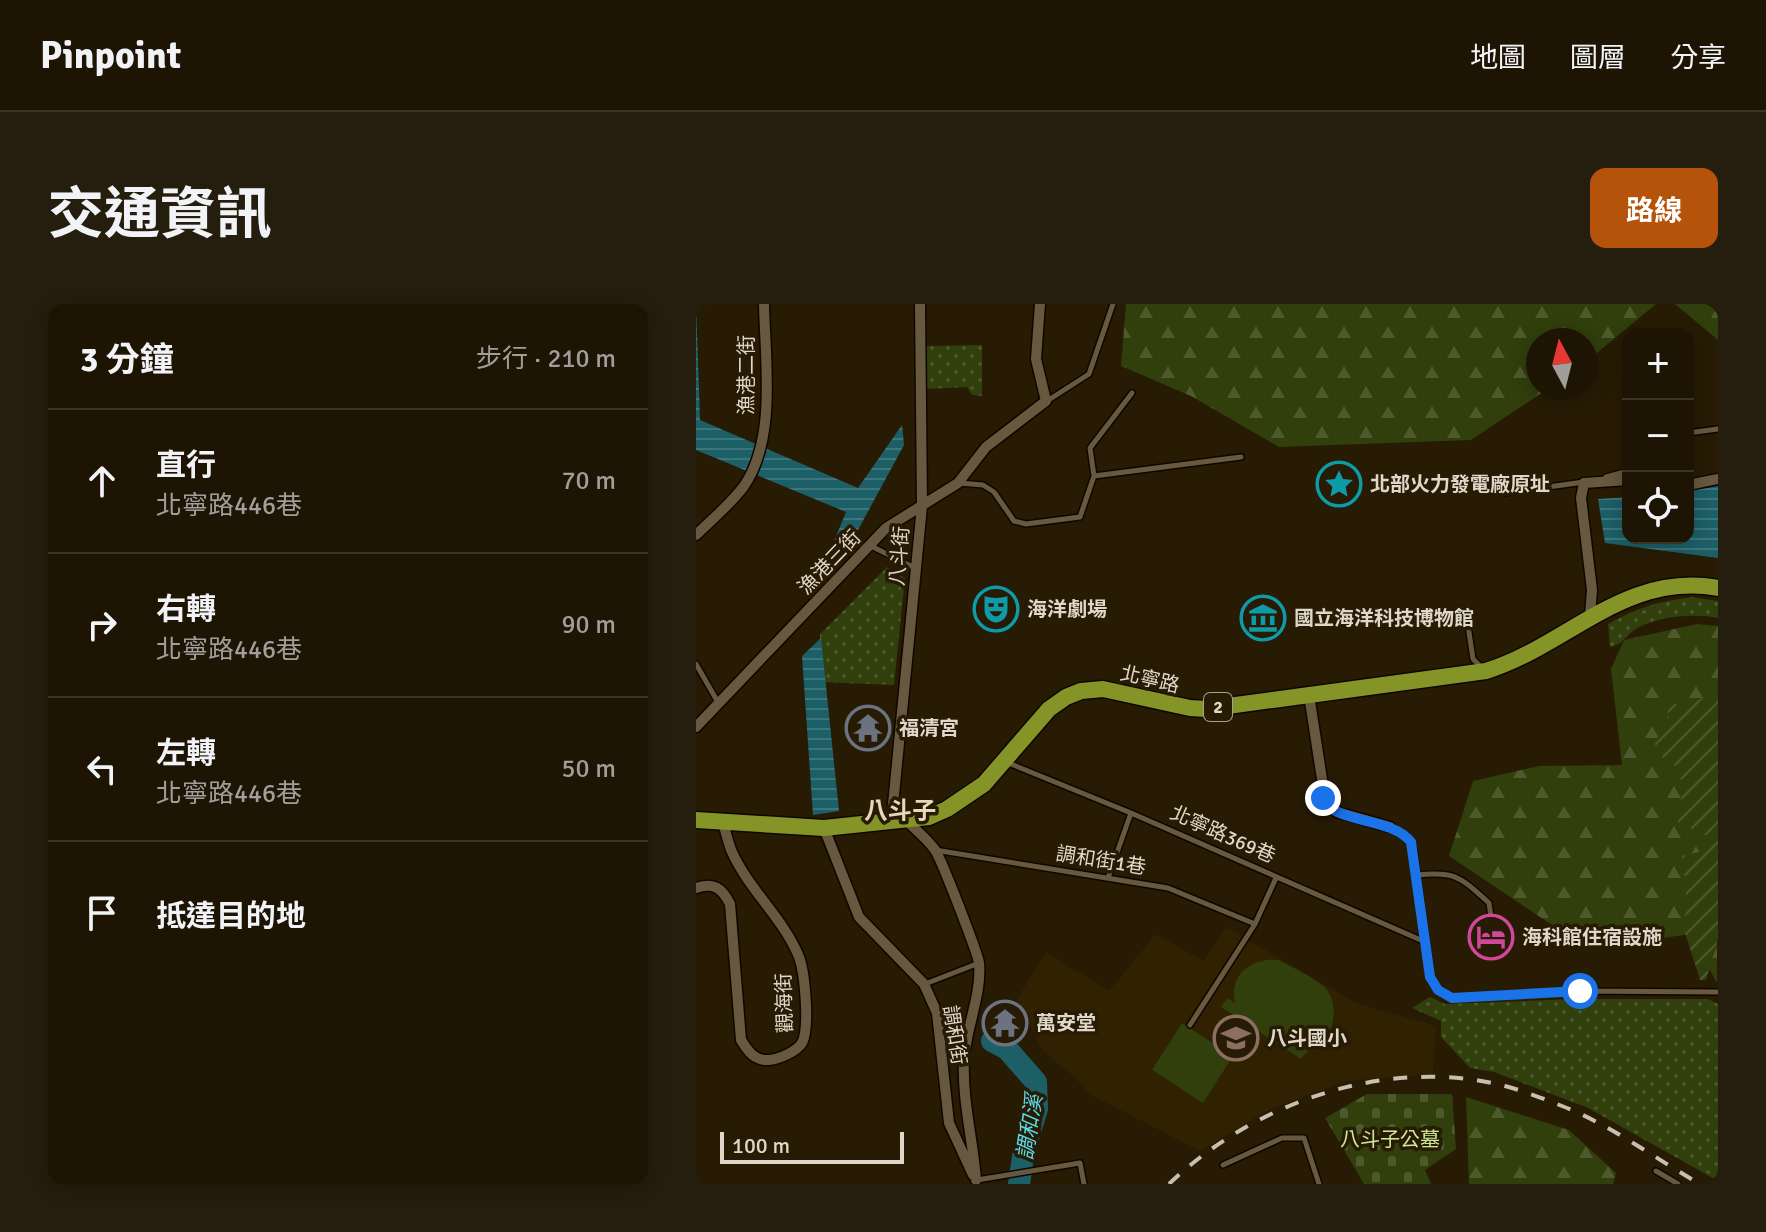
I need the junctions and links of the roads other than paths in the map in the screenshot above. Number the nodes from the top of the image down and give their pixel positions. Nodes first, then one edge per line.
1 (764, 304) edge
2 (920, 304) edge
3 (1040, 304) edge
4 (1113, 304) edge
5 (1132, 393) dead end
6 (1046, 401) junction
7 (1718, 429) edge
8 (1694, 432) edge
9 (1241, 457) dead end
10 (1624, 472) edge
11 (1094, 476) junction
12 (1718, 479) edge
13 (1622, 480) edge
14 (958, 483) junction
15 (1584, 483) junction
16 (1694, 484) edge
17 (1467, 487) dead end
18 (922, 506) junction
19 (696, 535) edge
20 (870, 545) junction
21 (916, 568) junction
22 (1718, 588) edge
23 (1466, 612) dead end
24 (1590, 615) junction
25 (696, 664) edge
26 (1486, 671) junction
27 (1309, 695) junction
28 (719, 704) junction
29 (696, 727) edge
30 (1006, 761) junction
31 (1131, 813) junction
32 (696, 820) edge
33 (903, 820) junction
34 (723, 823) junction
35 (1390, 827) joint
36 (824, 828) junction
37 (935, 850) junction
38 (1417, 875) junction
39 (1276, 877) junction
40 (1108, 878) junction
41 (696, 888) edge
42 (1255, 924) junction
43 (1492, 924) dead end
44 (1424, 941) junction
45 (979, 963) junction
46 (924, 984) junction
47 (1718, 992) edge
48 (1190, 1025) dead end
49 (1223, 1165) dead end
50 (1656, 1171) dead end
51 (976, 1182) edge
52 (1084, 1184) edge
53 (1319, 1184) edge
54 (1678, 1184) edge

1 - 19 street, 漁港二街
2 - 18 street
3 - 6 street
4 - 6 lane
5 - 11 lane
6 - 14 street, 八斗街
7 - 8 lane
9 - 11 lane
10 - 15 lane
11 - 14 lane
12 - 16 street
13 - 15 street
14 - 18 street, 八斗街
15 - 17 lane
15 - 24 street
18 - 20 street, 漁港三街
18 - 21 street, 八斗街
20 - 21 lane
20 - 28 street, 漁港三街
21 - 33 street, 八斗街
22 - 24 main road, 北寧路 / 2
23 - 26 lane
24 - 26 main road, 北寧路 / 2
25 - 28 lane
26 - 27 main road, 北寧路 / 2
27 - 30 main road, 北寧路 / 2
27 - 35 street
28 - 29 street, 漁港三街
30 - 31 lane, 北寧路369巷
30 - 33 main road, 北寧路 / 2
31 - 39 lane, 北寧路369巷
31 - 40 lane
32 - 34 main road, 北寧路 / 2
33 - 36 main road, 北寧路 / 2
33 - 37 street, 調和街
34 - 36 main road, 北寧路 / 2
34 - 41 street, 觀海街
35 - 38 lane
36 - 46 street, 調和街
37 - 40 lane, 調和街1巷
37 - 45 street, 調和街
38 - 43 lane
38 - 44 lane
39 - 42 lane
39 - 44 lane, 北寧路369巷
40 - 42 lane, 調和街1巷
42 - 48 lane
44 - 47 lane
45 - 46 lane
45 - 51 street, 調和街
46 - 51 street, 調和街
49 - 53 lane
50 - 54 lane
51 - 52 lane

